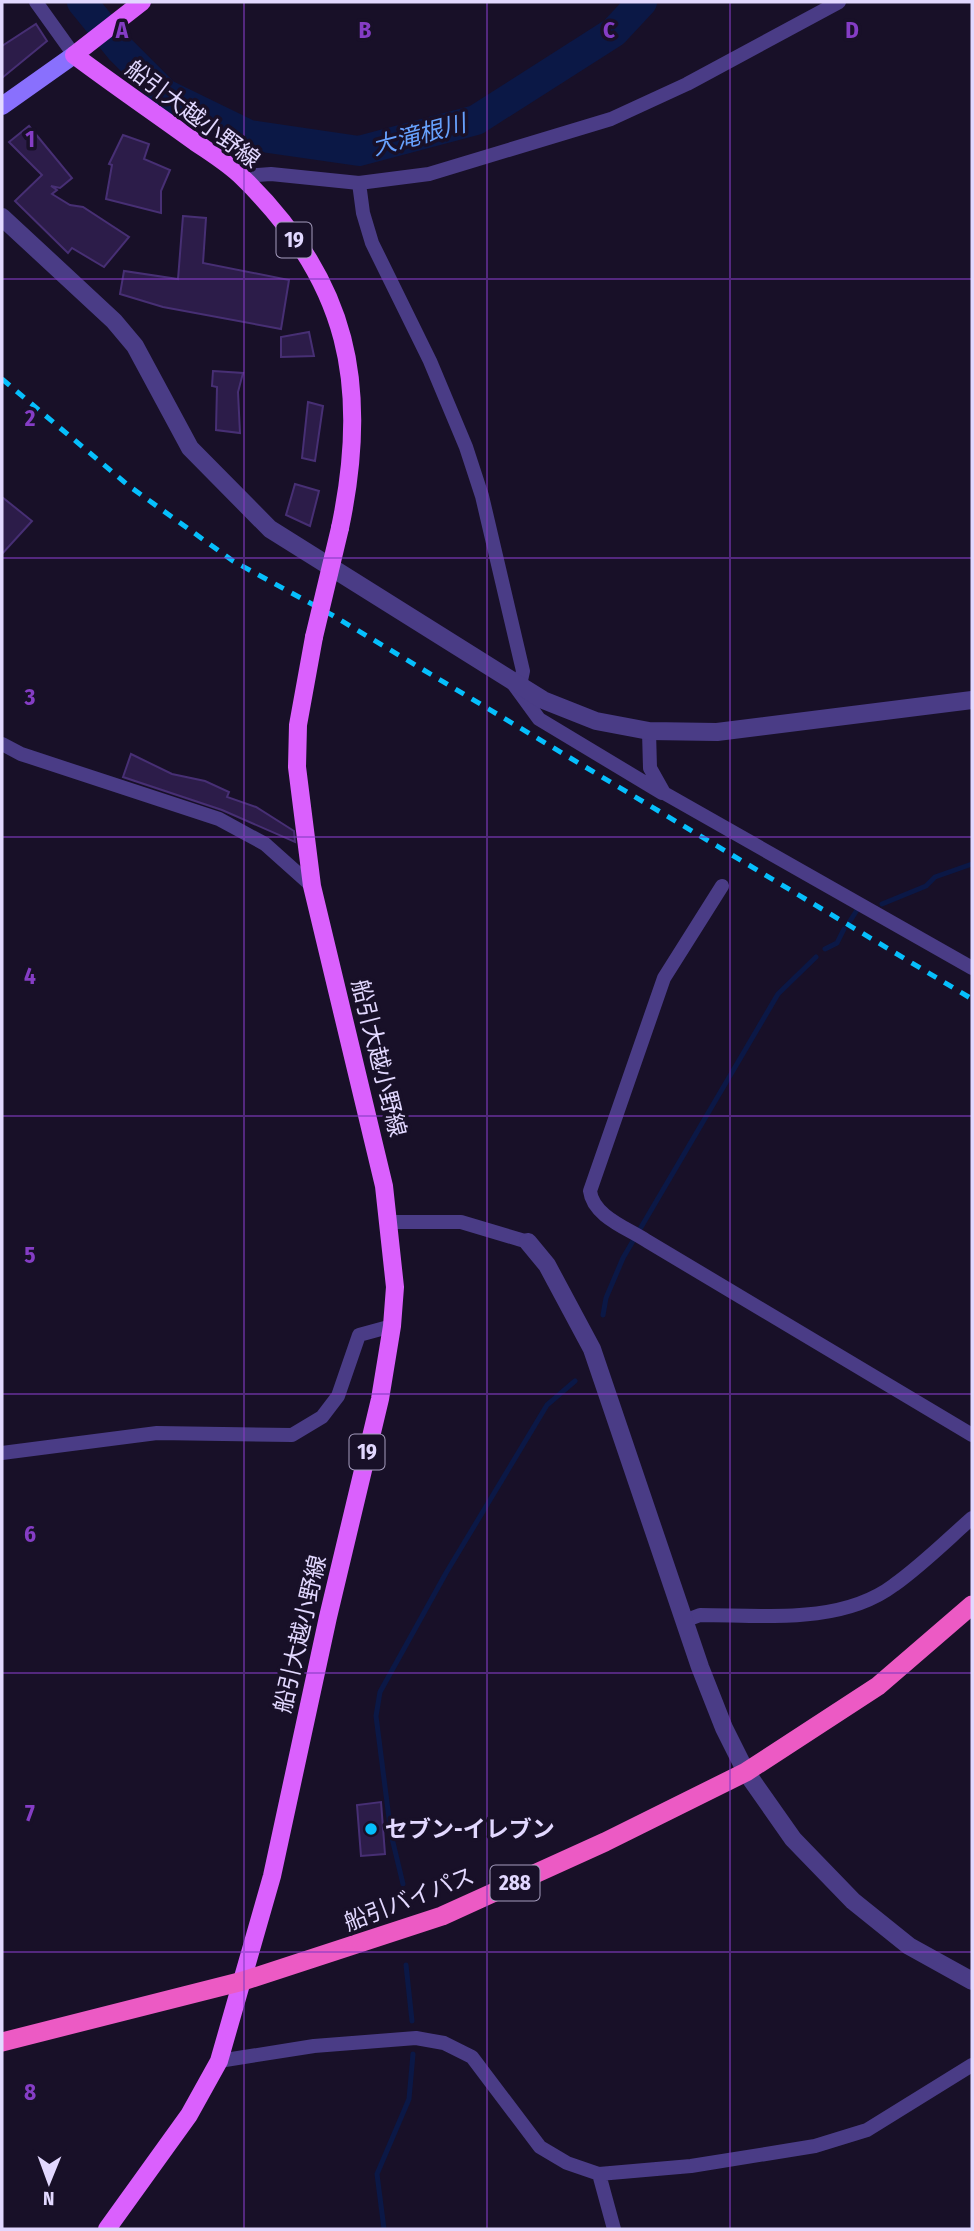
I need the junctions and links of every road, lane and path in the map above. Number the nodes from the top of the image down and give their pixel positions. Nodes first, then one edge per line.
1 (36, 2) edge
2 (142, 2) edge
3 (839, 2) edge
4 (80, 50) junction
5 (2, 106) edge
6 (242, 176) junction
7 (359, 183) junction
8 (2, 217) edge
9 (514, 681) junction
10 (972, 700) edge
11 (649, 731) junction
12 (2, 744) edge
13 (664, 793) junction
14 (312, 886) junction
15 (722, 886) dead end
16 (972, 968) edge
17 (390, 1222) junction
18 (528, 1242) joint
19 (392, 1326) junction
20 (972, 1435) edge
21 (2, 1453) edge
22 (972, 1518) edge
23 (972, 1605) edge
24 (684, 1621) junction
25 (746, 1772) junction
26 (243, 1981) junction
27 (972, 1981) edge
28 (2, 2042) edge
29 (219, 2061) junction
30 (972, 2065) edge
31 (599, 2174) junction
32 (107, 2229) edge
33 (614, 2229) edge

1 - 4 street
2 - 4 main road
3 - 7 street
4 - 5 main road
4 - 6 main road, 船引大越小野線 / 19
6 - 7 street
6 - 14 main road, 船引大越小野線 / 19, bridge
7 - 9 street
8 - 9 street
9 - 11 street
9 - 13 street
10 - 11 street
11 - 13 street
12 - 14 street
13 - 16 street
14 - 17 main road, 船引大越小野線 / 19
15 - 20 street
17 - 18 street
17 - 19 main road, 船引大越小野線 / 19
18 - 24 street
19 - 21 street
19 - 26 main road, 船引大越小野線 / 19
22 - 24 street
23 - 25 highway, 船引バイパス / 288
24 - 25 street
25 - 26 highway, 船引バイパス / 288
25 - 27 street
26 - 28 highway, 船引バイパス / 288
26 - 29 main road, 船引大越小野線 / 19
29 - 31 street
29 - 32 main road, 船引大越小野線 / 19
30 - 31 street
31 - 33 street

